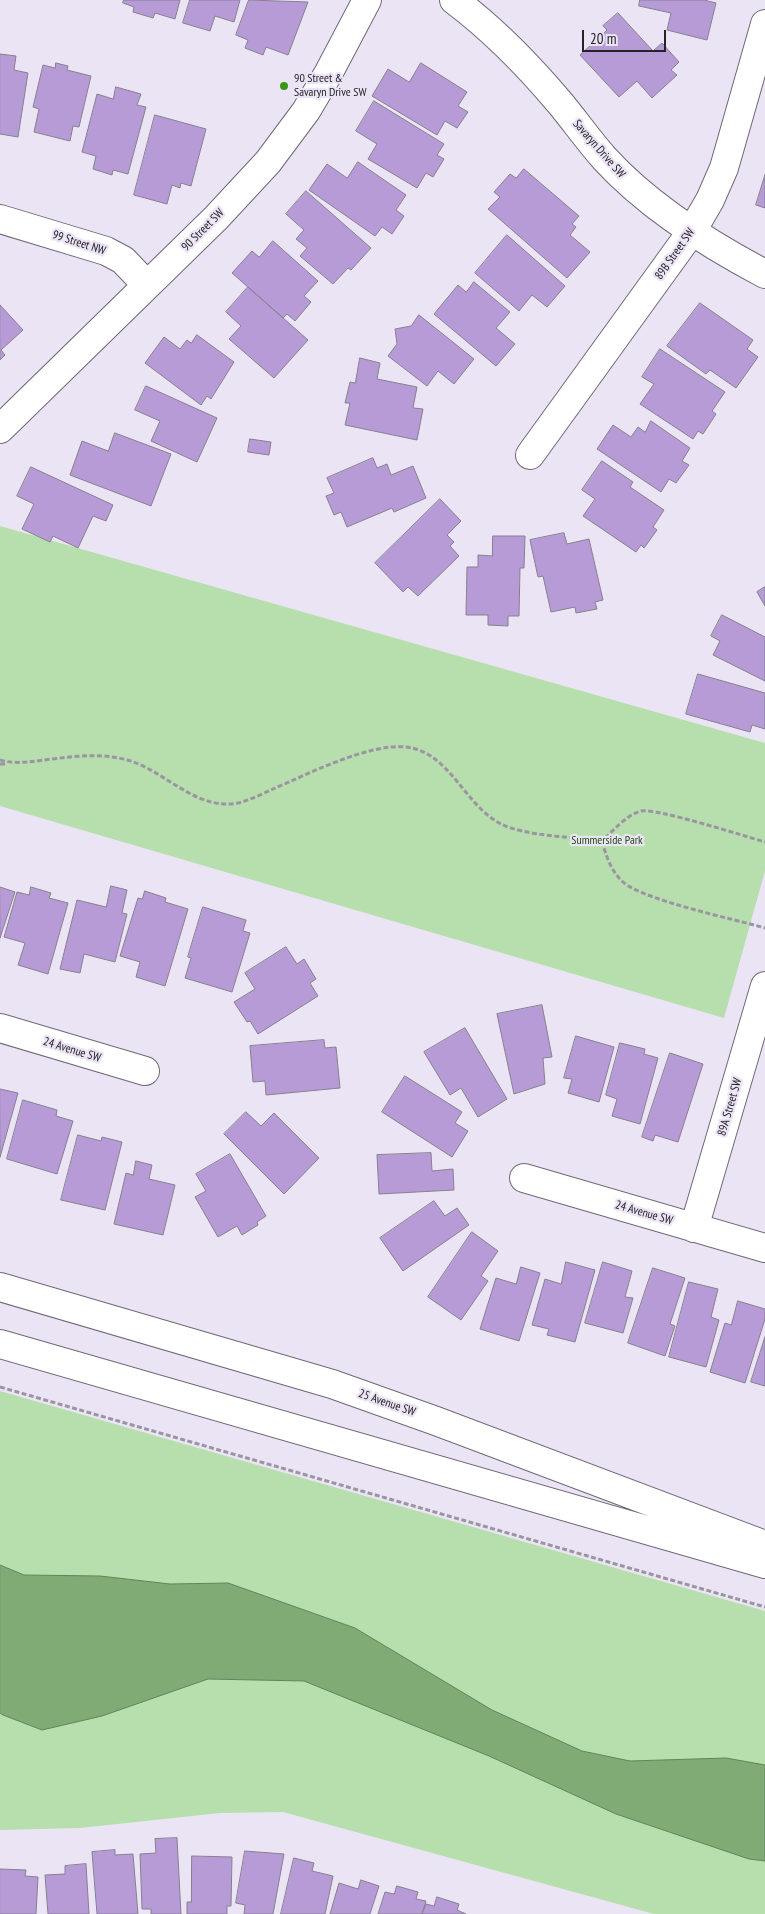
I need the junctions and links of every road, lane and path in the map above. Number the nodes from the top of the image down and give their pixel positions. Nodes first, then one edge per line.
1 (367, 0) edge
2 (454, 0) edge
3 (765, 24) edge
4 (0, 219) edge
5 (692, 231) junction
6 (765, 274) edge
7 (147, 285) junction
8 (0, 429) edge
9 (530, 456) dead end
10 (0, 762) edge
11 (602, 841) junction
12 (765, 842) edge
13 (765, 928) edge
14 (765, 986) edge
15 (0, 1028) edge
16 (145, 1071) dead end
17 (524, 1178) dead end
18 (694, 1228) junction
19 (765, 1248) edge
20 (0, 1287) edge
21 (0, 1344) edge
22 (0, 1388) edge
23 (765, 1545) edge
24 (765, 1564) edge
25 (765, 1607) edge

1 - 7 street, 90 Street SW
2 - 5 street, Savaryn Drive SW
3 - 5 street, 89B Street SW
4 - 7 street, 99 Street NW
5 - 6 street, Savaryn Drive SW
5 - 9 street, 89B Street SW
7 - 8 street, 90 Street SW
10 - 11 path
11 - 12 path
11 - 13 path
14 - 18 street, 89A Street SW
15 - 16 street, 24 Avenue SW
17 - 18 street, 24 Avenue SW
18 - 19 street, 24 Avenue SW
20 - 23 street, 25 Avenue SW
21 - 24 street
22 - 25 path

